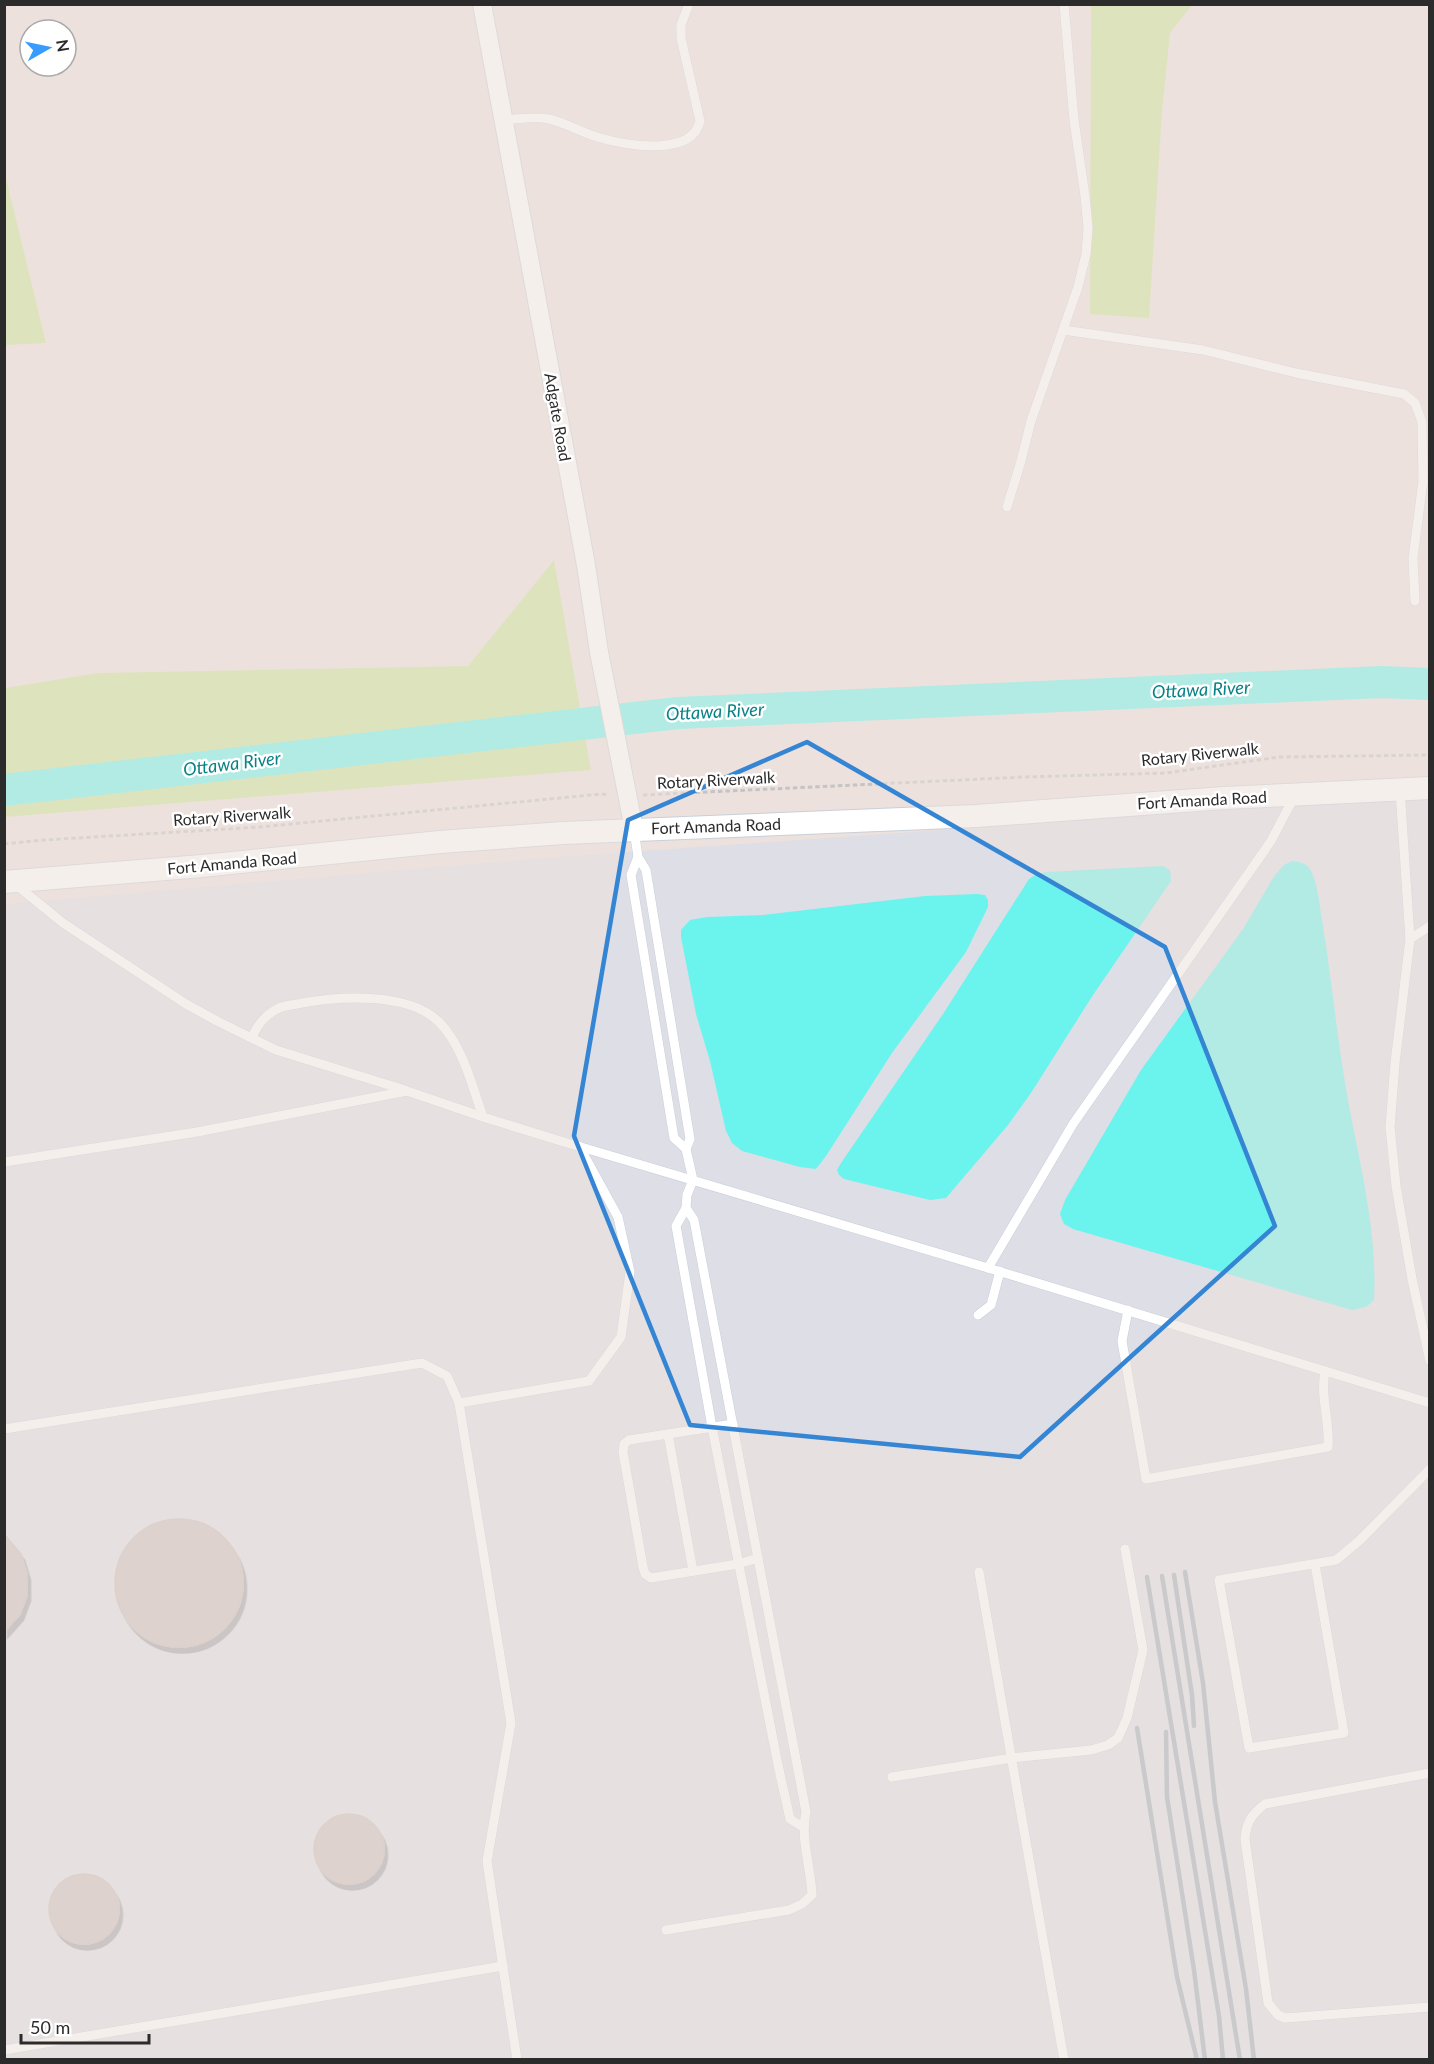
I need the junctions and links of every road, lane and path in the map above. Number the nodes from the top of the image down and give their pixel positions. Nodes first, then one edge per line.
1 (482, 4) edge
2 (689, 4) edge
3 (1064, 4) edge
4 (503, 120) junction
5 (1064, 330) junction
6 (1007, 507) dead end
7 (1415, 601) dead end
8 (1430, 754) edge
9 (1430, 788) edge
10 (1400, 790) junction
11 (1295, 795) junction
12 (628, 797) junction
13 (634, 829) junction
14 (4, 844) edge
15 (638, 857) junction
16 (8, 881) edge
17 (1430, 926) edge
18 (1410, 939) junction
19 (252, 1037) junction
20 (407, 1091) junction
21 (483, 1117) junction
22 (579, 1146) junction
23 (686, 1149) junction
24 (4, 1162) edge
25 (693, 1180) junction
26 (686, 1208) junction
27 (988, 1268) junction
28 (1000, 1271) junction
29 (1128, 1310) junction
30 (978, 1315) dead end
31 (1430, 1361) edge
32 (1325, 1371) junction
33 (1430, 1402) edge
34 (459, 1403) junction
35 (733, 1424) junction
36 (712, 1427) junction
37 (4, 1429) edge
38 (668, 1434) junction
39 (1430, 1469) edge
40 (1125, 1549) dead end
41 (758, 1558) junction
42 (738, 1563) junction
43 (1315, 1564) junction
44 (693, 1571) junction
45 (979, 1572) dead end
46 (1012, 1758) junction
47 (1430, 1773) edge
48 (892, 1776) dead end
49 (802, 1827) junction
50 (666, 1930) dead end
51 (502, 1966) junction
52 (1430, 2007) edge
53 (4, 2050) edge
54 (517, 2060) edge
55 (1064, 2060) edge

1 - 4 street, Adgate Road
2 - 4 lane
3 - 5 lane
4 - 12 street, Adgate Road
5 - 6 lane
5 - 7 lane
8 - 12 path, Rotary Riverwalk
9 - 10 street, Fort Amanda Road
10 - 11 street, Fort Amanda Road
10 - 18 lane
11 - 13 street, Fort Amanda Road
11 - 27 lane
12 - 13 street, Adgate Road
12 - 14 path, Rotary Riverwalk
13 - 15 lane
13 - 16 street, Fort Amanda Road
15 - 23 lane
15 - 23 lane
16 - 19 lane
17 - 18 lane
18 - 31 lane
19 - 20 lane
19 - 21 lane
20 - 21 lane
20 - 24 lane
21 - 22 lane
22 - 25 lane
22 - 34 lane
23 - 25 lane
25 - 26 lane
25 - 27 lane
26 - 35 lane
26 - 36 lane
27 - 28 lane
28 - 29 lane
28 - 30 lane
29 - 32 lane
29 - 32 lane
32 - 33 lane
34 - 37 lane
34 - 51 lane
35 - 36 lane
35 - 41 lane
36 - 38 lane
36 - 42 lane
38 - 44 lane
38 - 44 lane
39 - 43 lane
40 - 46 lane
41 - 42 lane
41 - 49 lane
42 - 44 lane
42 - 49 lane
43 - 43 lane
45 - 46 lane
46 - 48 lane
46 - 55 lane
47 - 52 lane
49 - 50 lane
51 - 53 lane
51 - 54 lane

